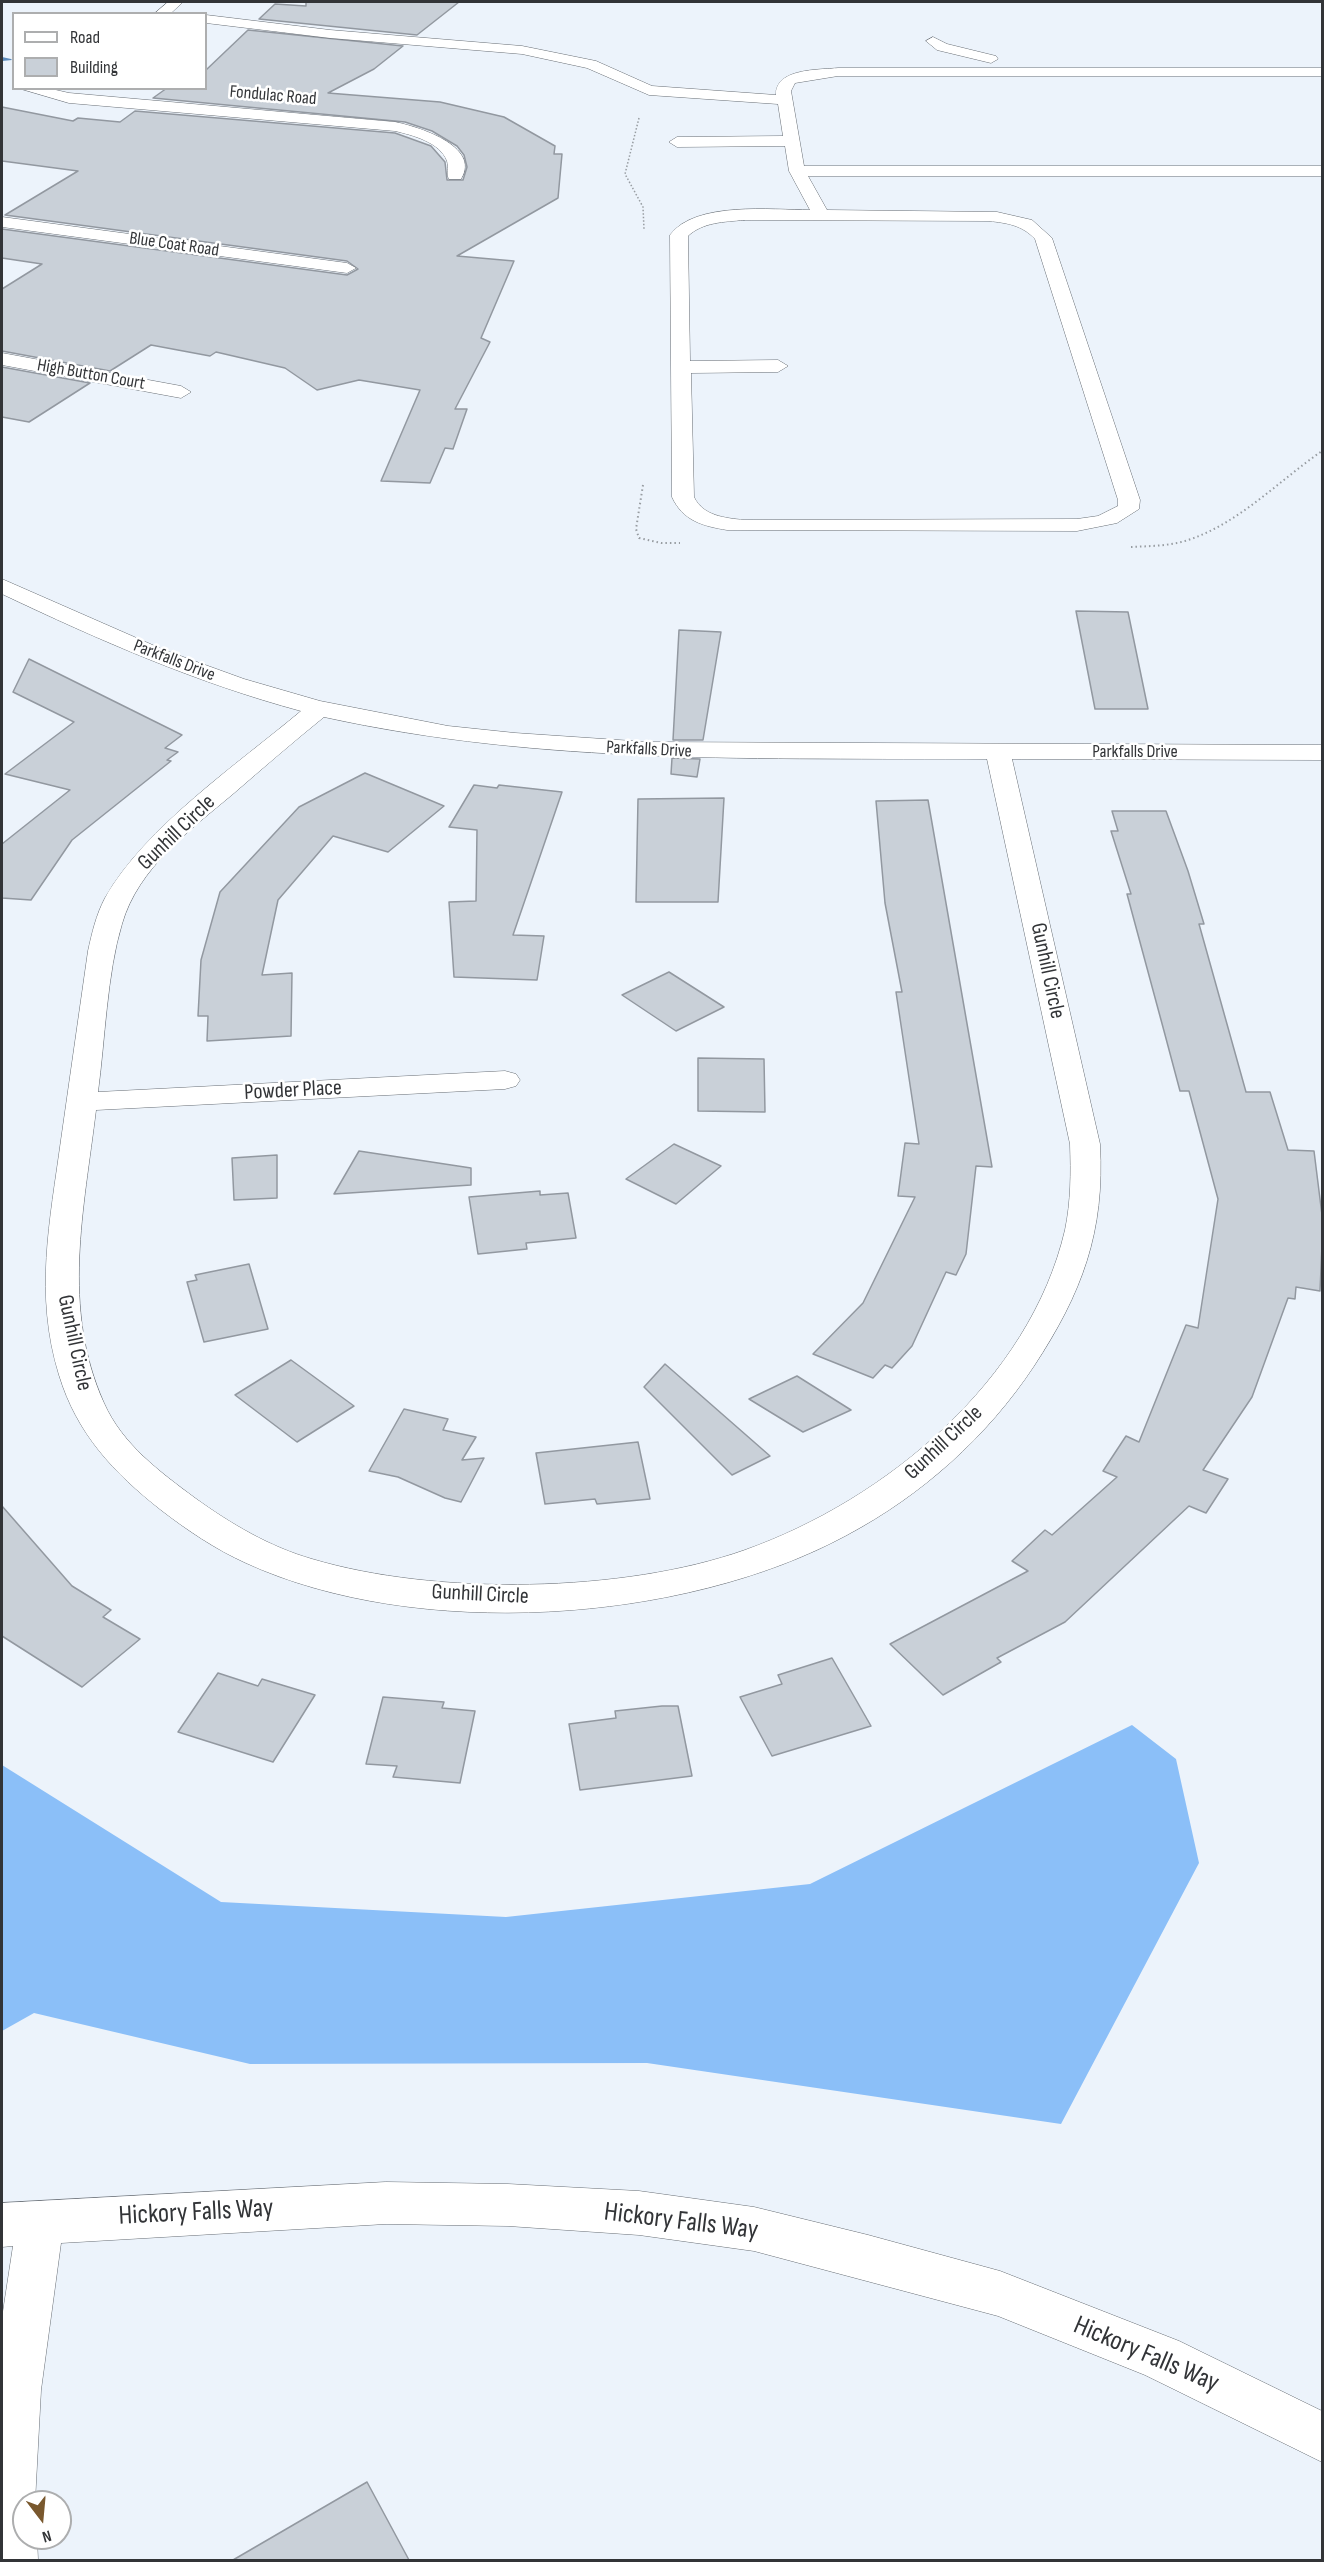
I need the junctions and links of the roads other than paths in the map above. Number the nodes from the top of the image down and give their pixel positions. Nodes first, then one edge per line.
1 (176, 2) edge
2 (164, 12) edge
3 (207, 19) edge
4 (933, 41) dead end
5 (1001, 72) junction
6 (1323, 72) edge
7 (34, 90) edge
8 (784, 100) junction
9 (790, 141) junction
10 (677, 142) dead end
11 (797, 171) junction
12 (1323, 171) edge
13 (455, 176) dead end
14 (821, 216) junction
15 (2, 222) edge
16 (347, 268) dead end
17 (2, 359) edge
18 (778, 366) dead end
19 (682, 367) junction
20 (181, 392) dead end
21 (2, 586) edge
22 (318, 709) junction
23 (998, 752) junction
24 (1323, 753) edge
25 (505, 1080) dead end
26 (82, 1102) junction
27 (21, 2223) edge
28 (1323, 2438) edge
29 (12, 2560) edge

1 - 2 street
3 - 8 street
4 - 5 street
5 - 6 street
5 - 8 street
7 - 13 street, Fondulac Road
8 - 9 street
9 - 10 street
9 - 11 street
11 - 12 street
11 - 14 street
14 - 19 street
14 - 19 street
15 - 16 street, Blue Coat Road
17 - 20 street, High Button Court
18 - 19 street
21 - 22 street, Parkfalls Drive
22 - 23 street, Parkfalls Drive
22 - 26 street, Gunhill Circle
23 - 24 street, Parkfalls Drive
23 - 26 street, Gunhill Circle
25 - 26 street, Powder Place
27 - 28 street, Hickory Falls Way
27 - 29 street

